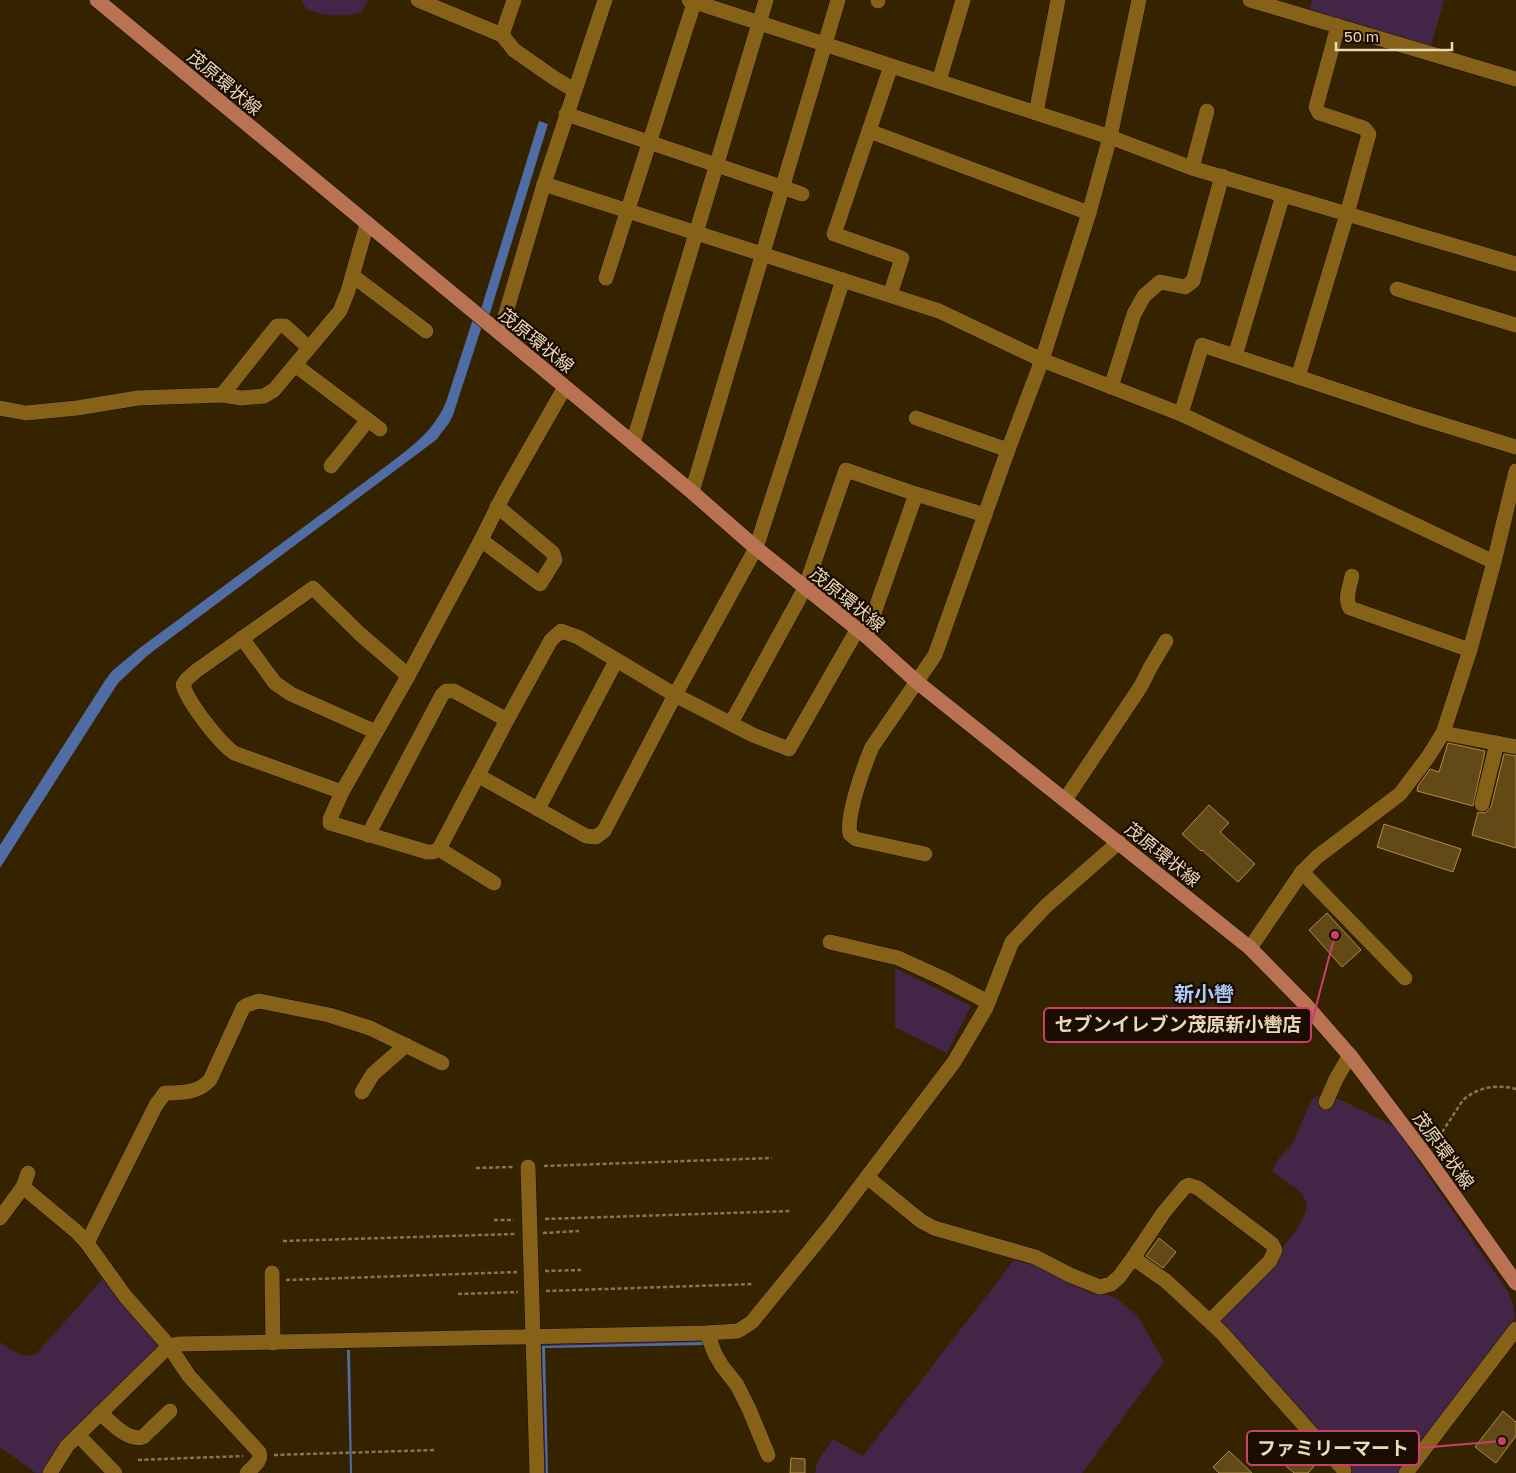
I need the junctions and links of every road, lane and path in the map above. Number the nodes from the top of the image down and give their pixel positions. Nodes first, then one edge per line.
1 (97, 0) edge
2 (418, 0) edge
3 (514, 0) edge
4 (605, 0) edge
5 (766, 0) edge
6 (838, 0) edge
7 (963, 0) edge
8 (1058, 0) edge
9 (1139, 0) edge
10 (1250, 0) edge
11 (692, 1) edge
12 (759, 23) junction
13 (1338, 26) junction
14 (502, 35) junction
15 (825, 44) junction
16 (891, 66) junction
17 (1516, 79) edge
18 (938, 81) junction
19 (574, 90) junction
20 (1207, 111) dead end
21 (1036, 113) junction
22 (566, 114) junction
23 (869, 131) junction
24 (1110, 137) junction
25 (649, 142) junction
26 (716, 165) junction
27 (1192, 168) junction
28 (1222, 176) junction
29 (544, 184) junction
30 (782, 187) junction
31 (802, 194) dead end
32 (1283, 195) junction
33 (627, 210) junction
34 (1088, 213) junction
35 (1347, 214) junction
36 (367, 224) junction
37 (696, 233) junction
38 (762, 254) junction
39 (1516, 264) edge
40 (352, 276) junction
41 (606, 278) dead end
42 (843, 280) junction
43 (1397, 289) dead end
44 (890, 295) junction
45 (1516, 324) edge
46 (426, 331) dead end
47 (500, 333) junction
48 (309, 348) junction
49 (1235, 356) junction
50 (1042, 360) junction
51 (295, 365) junction
52 (1298, 377) junction
53 (565, 387) junction
54 (1111, 387) junction
55 (222, 395) junction
56 (0, 408) edge
57 (1181, 414) junction
58 (916, 418) dead end
59 (633, 443) junction
60 (1516, 447) edge
61 (1008, 450) junction
62 (331, 466) dead end
63 (1516, 471) edge
64 (692, 492) junction
65 (916, 494) junction
66 (497, 506) junction
67 (984, 515) junction
68 (1510, 522) edge
69 (481, 540) junction
70 (756, 548) junction
71 (1494, 562) junction
72 (1352, 576) dead end
73 (805, 588) junction
74 (861, 633) junction
75 (242, 638) junction
76 (1166, 641) dead end
77 (1470, 650) junction
78 (616, 661) junction
79 (407, 678) junction
80 (917, 682) junction
81 (675, 695) junction
82 (507, 720) junction
83 (731, 723) junction
84 (376, 732) junction
85 (1443, 733) junction
86 (1497, 743) junction
87 (1516, 747) edge
88 (479, 776) junction
89 (342, 792) junction
90 (1065, 800) junction
91 (1482, 804) dead end
92 (538, 809) junction
93 (368, 835) junction
94 (1118, 842) junction
95 (439, 849) junction
96 (925, 854) dead end
97 (1302, 872) junction
98 (494, 883) dead end
99 (830, 942) dead end
100 (1250, 948) junction
101 (1405, 978) dead end
102 (988, 1002) junction
103 (406, 1045) junction
104 (1350, 1055) junction
105 (442, 1063) dead end
106 (1516, 1089) edge
107 (362, 1092) dead end
108 (1326, 1102) dead end
109 (1426, 1156) junction
110 (772, 1158) dead end
111 (528, 1167) junction
112 (476, 1168) dead end
113 (28, 1173) dead end
114 (867, 1177) junction
115 (23, 1187) junction
116 (791, 1211) dead end
117 (0, 1218) edge
118 (494, 1220) dead end
119 (530, 1226) junction
120 (579, 1232) dead end
121 (283, 1241) dead end
122 (87, 1243) junction
123 (1133, 1258) junction
124 (582, 1270) dead end
125 (531, 1272) junction
126 (278, 1276) joint
127 (754, 1284) dead end
128 (1516, 1284) edge
129 (532, 1291) junction
130 (458, 1294) dead end
131 (1210, 1322) junction
132 (1516, 1329) edge
133 (707, 1333) junction
134 (534, 1336) junction
135 (273, 1343) junction
136 (169, 1346) junction
137 (170, 1411) dead end
138 (100, 1413) junction
139 (78, 1435) junction
140 (435, 1450) dead end
141 (768, 1454) dead end
142 (267, 1455) dead end
143 (247, 1456) dead end
144 (138, 1460) dead end
145 (1344, 1472) edge
146 (50, 1473) edge
147 (115, 1473) edge
148 (247, 1473) edge
149 (537, 1473) edge
150 (1406, 1473) edge

1 - 36 main road, 茂原環状線
2 - 14 street
3 - 14 street
4 - 19 street
5 - 12 street
6 - 15 street
7 - 18 street
8 - 21 street
9 - 24 street
10 - 13 street
11 - 12 street
11 - 25 street
12 - 15 street
12 - 26 street
13 - 17 street
13 - 35 street
14 - 19 street
15 - 16 street
15 - 30 street
16 - 18 street
16 - 23 street
18 - 21 street
19 - 22 street
20 - 27 street
21 - 24 street
22 - 25 street
22 - 29 street
23 - 34 street
23 - 44 street
24 - 27 street
24 - 34 street
25 - 26 street
25 - 33 street
26 - 30 street
26 - 37 street
27 - 28 street
28 - 32 street
28 - 54 street
29 - 33 street
29 - 47 street
30 - 31 street
30 - 38 street
32 - 35 street
32 - 49 street
33 - 37 street
33 - 41 street
34 - 50 street
35 - 39 street
35 - 52 street
36 - 40 street
36 - 47 main road, 茂原環状線
37 - 38 street
37 - 59 street
38 - 42 street
38 - 64 street
40 - 46 street
40 - 48 street
42 - 44 street
42 - 70 street
43 - 45 street
44 - 50 street
47 - 53 main road, 茂原環状線
48 - 51 street
48 - 55 street
49 - 52 street
49 - 57 street
50 - 54 street
50 - 61 street
51 - 55 street
51 - 62 street
52 - 60 street
53 - 59 main road, 茂原環状線
53 - 66 street
54 - 57 street
55 - 56 street
57 - 71 street
58 - 61 street
59 - 64 main road, 茂原環状線
61 - 67 street
63 - 68 street
64 - 70 main road, 茂原環状線
65 - 67 street
65 - 73 street
65 - 74 street
66 - 69 street
66 - 69 street
67 - 80 street
68 - 71 street
69 - 79 street
70 - 73 main road, 茂原環状線
70 - 81 street
71 - 77 street
72 - 77 street
73 - 74 main road, 茂原環状線
73 - 83 street
74 - 80 main road, 茂原環状線
74 - 83 street
75 - 79 street
75 - 84 street
75 - 89 street
76 - 90 street
77 - 85 street
78 - 81 street
78 - 82 street
78 - 92 street
79 - 84 street
80 - 90 main road, 茂原環状線
80 - 96 street
81 - 83 street
81 - 92 street
82 - 88 street
82 - 93 street
84 - 89 street
85 - 86 street
85 - 97 street
86 - 87 street
86 - 91 street
88 - 92 street
88 - 95 street
89 - 93 street
90 - 94 main road, 茂原環状線
93 - 95 street
94 - 100 main road, 茂原環状線
94 - 102 street
95 - 98 street
97 - 100 street
97 - 101 street
99 - 102 street
100 - 104 main road, 茂原環状線
102 - 114 street
103 - 105 street
103 - 107 street
103 - 122 street
104 - 108 street
104 - 109 main road, 茂原環状線
106 - 109 path
109 - 128 main road, 茂原環状線
110 - 111 path
111 - 112 path
111 - 119 street
113 - 115 street
114 - 123 street
114 - 133 street
115 - 117 street
115 - 122 street
116 - 119 path
118 - 119 path
119 - 120 path
119 - 121 path
119 - 125 street
122 - 136 street
123 - 131 street
123 - 131 street
124 - 125 path
125 - 126 path
125 - 129 street
126 - 135 street
127 - 129 path
129 - 130 path
129 - 134 street
131 - 145 street
132 - 150 street
133 - 134 street
133 - 141 street
134 - 135 street
134 - 149 street
135 - 136 street
136 - 138 street
136 - 148 street
137 - 138 street
138 - 139 street
139 - 146 street
139 - 147 street
140 - 142 path
143 - 144 path

